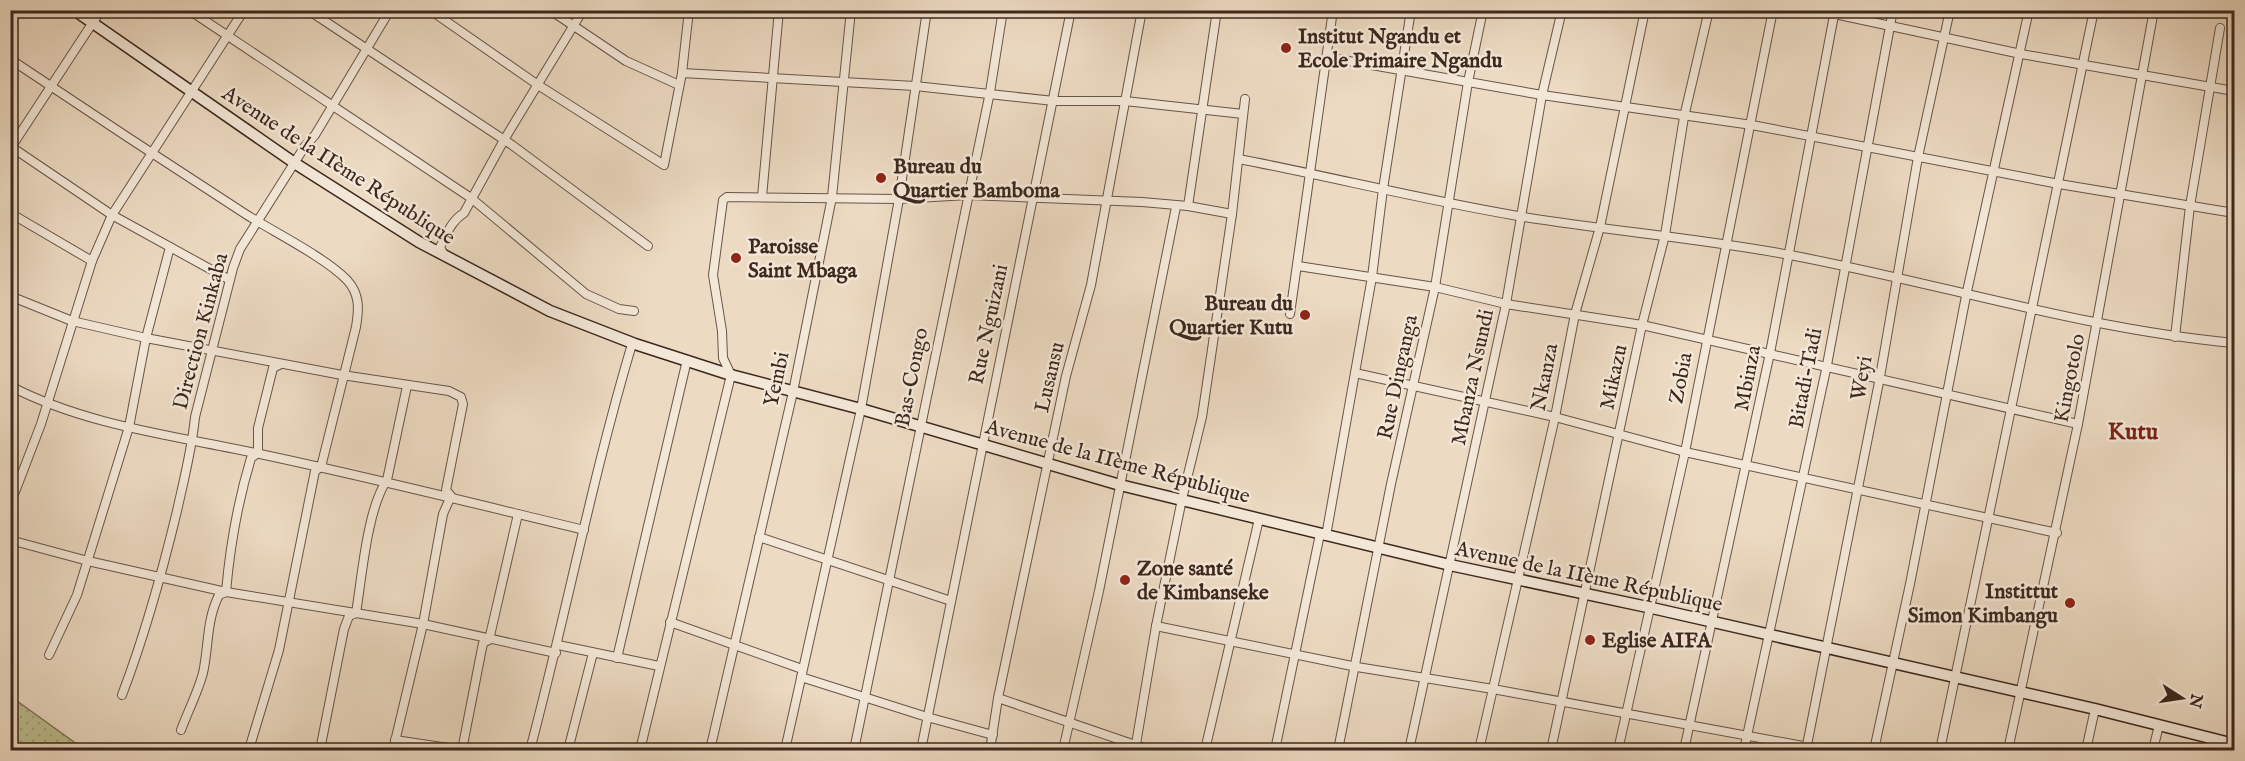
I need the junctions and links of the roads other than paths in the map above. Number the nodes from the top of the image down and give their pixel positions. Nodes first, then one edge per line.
1 (74, 10) edge
2 (101, 10) edge
3 (189, 10) edge
4 (244, 10) edge
5 (308, 10) edge
6 (390, 10) edge
7 (430, 10) edge
8 (550, 10) edge
9 (583, 10) edge
10 (689, 10) edge
11 (779, 10) edge
12 (851, 10) edge
13 (927, 10) edge
14 (1003, 10) edge
15 (1071, 10) edge
16 (1142, 10) edge
17 (1217, 10) edge
18 (1333, 10) edge
19 (1411, 10) edge
20 (1483, 10) edge
21 (1562, 10) edge
22 (1645, 10) edge
23 (1709, 10) edge
24 (1773, 10) edge
25 (1815, 10) edge
26 (1893, 10) edge
27 (1950, 10) edge
28 (2029, 10) edge
29 (2094, 10) edge
30 (2154, 10) edge
31 (1835, 13) edge
32 (93, 24) junction
33 (1890, 26) junction
34 (573, 27) junction
35 (2220, 28) dead end
36 (228, 36) junction
37 (1944, 36) junction
38 (367, 50) junction
39 (2021, 54) junction
40 (1326, 57) junction
41 (10, 59) edge
42 (2083, 66) junction
43 (1400, 69) junction
44 (682, 73) junction
45 (2143, 75) junction
46 (771, 80) junction
47 (845, 81) junction
48 (1468, 82) junction
49 (538, 85) junction
50 (679, 85) junction
51 (51, 86) junction
52 (915, 86) junction
53 (2209, 87) junction
54 (2235, 91) edge
55 (990, 92) junction
56 (191, 93) junction
57 (1542, 95) junction
58 (1245, 99) dead end
59 (1054, 101) junction
60 (1125, 101) junction
61 (1627, 105) junction
62 (332, 106) junction
63 (1204, 108) junction
64 (1244, 114) junction
65 (1684, 117) junction
66 (1752, 125) junction
67 (1811, 137) junction
68 (504, 140) junction
69 (11, 147) edge
70 (1866, 147) junction
71 (151, 153) junction
72 (1918, 157) junction
73 (1239, 159) junction
74 (296, 164) junction
75 (1996, 171) junction
76 (1311, 173) junction
77 (2059, 184) junction
78 (1383, 189) junction
79 (968, 195) junction
80 (2120, 195) junction
81 (762, 197) junction
82 (832, 197) junction
83 (471, 198) junction
84 (899, 199) junction
85 (1032, 199) junction
86 (1105, 200) junction
87 (1448, 203) junction
88 (1188, 206) junction
89 (2190, 206) junction
90 (1176, 207) junction
91 (10, 213) edge
92 (2235, 213) edge
93 (112, 214) junction
94 (1232, 214) junction
95 (1522, 216) junction
96 (256, 221) junction
97 (1600, 227) junction
98 (1665, 235) junction
99 (648, 246) dead end
100 (1725, 246) junction
101 (170, 247) junction
102 (1788, 255) junction
103 (444, 257) junction
104 (92, 261) junction
105 (1298, 266) junction
106 (1844, 267) junction
107 (1372, 277) junction
108 (1895, 279) junction
109 (230, 280) junction
110 (1435, 287) junction
111 (10, 296) edge
112 (1966, 296) junction
113 (1506, 304) junction
114 (2033, 310) junction
115 (634, 311) dead end
116 (1290, 314) dead end
117 (1575, 314) junction
118 (72, 321) junction
119 (2098, 323) junction
120 (1642, 325) junction
121 (2235, 332) edge
122 (2175, 337) junction
123 (146, 338) junction
124 (1706, 339) junction
125 (629, 341) junction
126 (2234, 342) edge
127 (211, 351) junction
128 (1770, 353) junction
129 (687, 360) junction
130 (282, 363) junction
131 (1827, 365) junction
132 (1355, 373) junction
133 (342, 375) junction
134 (731, 375) junction
135 (1880, 377) junction
136 (10, 386) edge
137 (407, 386) junction
138 (1414, 387) junction
139 (793, 392) junction
140 (1948, 394) junction
141 (48, 403) junction
142 (1484, 403) junction
143 (2012, 408) junction
144 (861, 409) junction
145 (1555, 417) junction
146 (2079, 424) junction
147 (129, 427) junction
148 (920, 427) junction
149 (1619, 435) junction
150 (193, 441) junction
151 (981, 444) junction
152 (1685, 452) junction
153 (258, 453) junction
154 (1048, 464) junction
155 (1747, 465) junction
156 (321, 467) junction
157 (1803, 475) junction
158 (387, 480) junction
159 (1120, 485) junction
160 (1859, 489) junction
161 (12, 495) edge
162 (451, 496) junction
163 (1182, 499) junction
164 (10, 505) edge
165 (1926, 505) junction
166 (518, 514) junction
167 (1258, 519) junction
168 (1987, 519) junction
169 (584, 530) junction
170 (2057, 533) junction
171 (1323, 535) junction
172 (759, 537) junction
173 (10, 540) edge
174 (1379, 548) junction
175 (826, 559) junction
176 (88, 561) junction
177 (1450, 565) junction
178 (161, 576) junction
179 (889, 581) junction
180 (1518, 581) junction
181 (226, 592) junction
182 (1585, 594) junction
183 (951, 601) junction
184 (289, 602) junction
185 (1652, 608) junction
186 (356, 613) junction
187 (670, 622) junction
188 (1713, 622) junction
189 (423, 624) junction
190 (1156, 626) junction
191 (1771, 636) junction
192 (489, 640) junction
193 (1231, 640) junction
194 (732, 646) junction
195 (557, 649) junction
196 (1827, 649) junction
197 (593, 653) junction
198 (1294, 653) junction
199 (49, 655) dead end
200 (617, 658) junction
201 (1892, 664) junction
202 (659, 666) junction
203 (1357, 667) junction
204 (802, 673) junction
205 (1954, 677) junction
206 (1424, 679) junction
207 (1493, 689) junction
208 (2020, 692) junction
209 (122, 695) dead end
210 (863, 697) junction
211 (998, 698) junction
212 (1562, 703) junction
213 (2095, 709) junction
214 (1625, 714) junction
215 (927, 717) junction
216 (1068, 721) junction
217 (1690, 725) junction
218 (2159, 725) junction
219 (181, 730) dead end
220 (993, 735) junction
221 (1747, 736) junction
222 (395, 740) junction
223 (249, 746) dead end
224 (2230, 746) edge
225 (1135, 748) edge
226 (1807, 749) edge
227 (320, 750) edge
228 (393, 750) edge
229 (530, 750) edge
230 (568, 750) edge
231 (640, 750) edge
232 (710, 750) edge
233 (785, 750) edge
234 (854, 750) edge
235 (921, 750) edge
236 (990, 750) edge
237 (1063, 750) edge
238 (1150, 750) edge
239 (1205, 750) edge
240 (1275, 750) edge
241 (1338, 750) edge
242 (1409, 750) edge
243 (1479, 750) edge
244 (1551, 750) edge
245 (1618, 750) edge
246 (1684, 750) edge
247 (1744, 750) edge
248 (1825, 750) edge
249 (1874, 750) edge
250 (1940, 750) edge
251 (2008, 750) edge
252 (2086, 750) edge
253 (2153, 750) edge

1 - 32 street, Avenue de la IIème République
2 - 32 street
3 - 36 street
4 - 36 street
5 - 38 street
6 - 38 street, Direction Kinkaba
7 - 49 street
8 - 34 street
9 - 34 street
10 - 44 street
11 - 46 street
12 - 47 street, Yembi
13 - 52 street
14 - 55 street, Bas-Congo
15 - 59 street, Rue Nguizani
16 - 60 street, Lusansu
17 - 63 street
18 - 40 street
19 - 43 street
20 - 48 street, Rue Dinganga
21 - 57 street, Mbanza Nsundi
22 - 61 street, Nkanza
23 - 65 street, Mikazu
24 - 66 street, Zobia
25 - 31 street
26 - 33 street, Bitadi-Tadi
27 - 37 street, Weyi
28 - 39 street
29 - 42 street
30 - 45 street, Kingotolo
31 - 33 street
31 - 67 street, Mbinza
32 - 51 street
32 - 56 street, Avenue de la IIème République
33 - 37 street
33 - 70 street, Bitadi-Tadi
34 - 49 street
34 - 50 street
35 - 53 street
36 - 56 street
36 - 62 street
37 - 39 street
37 - 72 street, Weyi
38 - 62 street, Direction Kinkaba
38 - 68 street
39 - 42 street
39 - 75 street
40 - 43 street
40 - 76 street
41 - 51 street
42 - 45 street
42 - 77 street
43 - 48 street
43 - 78 street
44 - 46 street
44 - 50 street
45 - 53 street
45 - 80 street, Kingotolo
46 - 47 street
46 - 81 street
47 - 52 street
47 - 82 street, Yembi
48 - 57 street
48 - 87 street, Rue Dinganga
49 - 50 street
49 - 68 street
51 - 69 street
51 - 71 street
52 - 55 street
52 - 84 street
53 - 54 street
53 - 89 street
55 - 59 street
55 - 79 street, Bas-Congo
56 - 71 street
56 - 74 street, Avenue de la IIème République
57 - 61 street
57 - 95 street, Mbanza Nsundi
58 - 64 street
59 - 60 street
59 - 85 street, Rue Nguizani
60 - 63 street
60 - 86 street, Lusansu
61 - 65 street
61 - 97 street, Nkanza
62 - 74 street, Direction Kinkaba
62 - 83 street
63 - 64 street
63 - 88 street
64 - 73 street
65 - 66 street
65 - 98 street, Mikazu
66 - 67 street
66 - 100 street, Zobia
67 - 70 street
67 - 102 street, Mbinza
68 - 83 street
68 - 99 street
69 - 93 street
70 - 72 street
70 - 106 street, Bitadi-Tadi
71 - 93 street
71 - 96 street
72 - 75 street
72 - 108 street, Weyi
73 - 76 street
73 - 94 street
74 - 96 street, Direction Kinkaba
74 - 103 street, Avenue de la IIème République
75 - 77 street
75 - 112 street
76 - 78 street
76 - 105 street
77 - 80 street
77 - 114 street
78 - 87 street
78 - 107 street
79 - 84 street
79 - 85 street
79 - 148 street, Bas-Congo
80 - 89 street
80 - 119 street, Kingotolo
81 - 82 street
81 - 134 street
82 - 84 street
82 - 139 street, Yembi
83 - 103 street
83 - 115 street
84 - 144 street
85 - 86 street
85 - 151 street, Rue Nguizani
86 - 90 street
86 - 154 street, Lusansu
87 - 95 street
87 - 110 street, Rue Dinganga
88 - 90 street
88 - 94 street
89 - 92 street
89 - 122 street
90 - 159 street
91 - 104 street
93 - 101 street
93 - 104 street
94 - 163 street
95 - 97 street
95 - 113 street, Mbanza Nsundi
96 - 109 street, Direction Kinkaba
96 - 133 street
97 - 98 street
97 - 117 street, Nkanza
98 - 100 street
98 - 120 street, Mikazu
100 - 102 street
100 - 124 street, Zobia
101 - 109 street
101 - 123 street
102 - 106 street
102 - 128 street, Mbinza
103 - 125 street, Avenue de la IIème République
104 - 118 street
105 - 107 street
105 - 116 street
106 - 108 street
106 - 131 street, Bitadi-Tadi
107 - 110 street
107 - 132 street
108 - 112 street
108 - 135 street, Weyi
109 - 127 street, Direction Kinkaba
110 - 113 street
110 - 138 street, Rue Dinganga
111 - 118 street
112 - 114 street
112 - 140 street
113 - 117 street
113 - 142 street, Mbanza Nsundi
114 - 119 street
114 - 143 street
117 - 120 street
117 - 145 street, Nkanza
118 - 123 street
118 - 141 street
119 - 122 street
119 - 146 street, Kingotolo
120 - 124 street
120 - 149 street, Mikazu
121 - 126 street
122 - 126 street
123 - 127 street
123 - 147 street
124 - 128 street
124 - 152 street, Zobia
125 - 129 street, Avenue de la IIème République
125 - 169 street
127 - 130 street
127 - 150 street, Direction Kinkaba
128 - 131 street
128 - 155 street, Mbinza
129 - 134 street, Avenue de la IIème République
129 - 200 street
130 - 133 street
130 - 153 street
131 - 135 street
131 - 157 street, Bitadi-Tadi
132 - 138 street
132 - 171 street
133 - 137 street
133 - 156 street
134 - 139 street, Avenue de la IIème République
134 - 187 street
135 - 140 street
135 - 160 street, Weyi
136 - 141 street
137 - 158 street
137 - 162 street
138 - 142 street
138 - 174 street, Rue Dinganga
139 - 144 street, Avenue de la IIème République
139 - 172 street, Yembi
140 - 143 street
140 - 165 street
141 - 147 street
141 - 161 street
142 - 145 street
142 - 177 street, Mbanza Nsundi
143 - 146 street
143 - 168 street
144 - 148 street, Avenue de la IIème République
144 - 175 street
145 - 149 street
145 - 180 street, Nkanza
146 - 170 street, Kingotolo
147 - 150 street
147 - 176 street
148 - 151 street, Avenue de la IIème République
148 - 179 street, Bas-Congo
149 - 152 street
149 - 182 street, Mikazu
150 - 153 street
150 - 178 street, Direction Kinkaba
151 - 154 street, Avenue de la IIème République
151 - 183 street, Rue Nguizani
152 - 155 street
152 - 185 street, Zobia
153 - 156 street
153 - 181 street
154 - 159 street, Avenue de la IIème République
154 - 211 street, Lusansu
155 - 157 street
155 - 188 street, Mbinza
156 - 158 street
156 - 184 street
157 - 160 street
157 - 191 street, Bitadi-Tadi
158 - 162 street
158 - 186 street
159 - 163 street, Avenue de la IIème République
159 - 216 street
160 - 165 street
160 - 196 street, Weyi
161 - 164 street
162 - 166 street
162 - 189 street
163 - 167 street, Avenue de la IIème République
163 - 190 street
165 - 168 street
165 - 201 street
166 - 169 street
166 - 192 street
167 - 171 street, Avenue de la IIème République
167 - 193 street
168 - 170 street
168 - 205 street
169 - 195 street
170 - 208 street, Kingotolo
171 - 174 street, Avenue de la IIème République
171 - 198 street
172 - 175 street
172 - 194 street, Yembi
173 - 176 street
174 - 177 street, Avenue de la IIème République
174 - 203 street, Rue Dinganga
175 - 179 street
175 - 204 street
176 - 178 street
176 - 199 street
177 - 180 street, Avenue de la IIème République
177 - 206 street, Mbanza Nsundi
178 - 181 street
178 - 209 street, Direction Kinkaba
179 - 183 street
179 - 210 street, Bas-Congo
180 - 182 street, Avenue de la IIème République
180 - 207 street, Nkanza
181 - 184 street
181 - 219 street
182 - 185 street, Avenue de la IIème République
182 - 212 street, Mikazu
183 - 215 street, Rue Nguizani
184 - 186 street
184 - 223 street
185 - 188 street, Avenue de la IIème République
185 - 214 street, Zobia
186 - 189 street
186 - 227 street
187 - 194 street
187 - 202 street
188 - 191 street, Avenue de la IIème République
188 - 217 street, Mbinza
189 - 192 street
189 - 222 street
190 - 193 street
190 - 225 street
191 - 196 street, Avenue de la IIème République
191 - 221 street, Bitadi-Tadi
192 - 195 street
192 - 222 street
193 - 198 street
193 - 239 street
194 - 204 street
194 - 232 street, Yembi
195 - 197 street
195 - 229 street
196 - 201 street, Avenue de la IIème République
196 - 226 street, Weyi
197 - 200 street
197 - 230 street
198 - 203 street
198 - 240 street
200 - 202 street
201 - 205 street, Avenue de la IIème République
201 - 249 street
202 - 231 street
203 - 206 street
203 - 241 street, Rue Dinganga
204 - 210 street
204 - 233 street
205 - 208 street, Avenue de la IIème République
205 - 250 street
206 - 207 street
206 - 242 street, Mbanza Nsundi
207 - 212 street
207 - 243 street, Nkanza
208 - 213 street, Avenue de la IIème République
208 - 251 street, Kingotolo
210 - 215 street
210 - 234 street, Bas-Congo
211 - 216 street
211 - 220 street, Lusansu
212 - 214 street
212 - 244 street, Mikazu
213 - 218 street, Avenue de la IIème République
213 - 252 street
214 - 217 street
214 - 245 street, Zobia
215 - 220 street
215 - 235 street, Rue Nguizani
216 - 225 street
216 - 237 street
217 - 221 street
217 - 246 street, Mbinza
218 - 224 street, Avenue de la IIème République
218 - 253 street
220 - 236 street, Lusansu
221 - 226 street
221 - 247 street, Bitadi-Tadi
222 - 228 street
225 - 238 street
226 - 248 street

